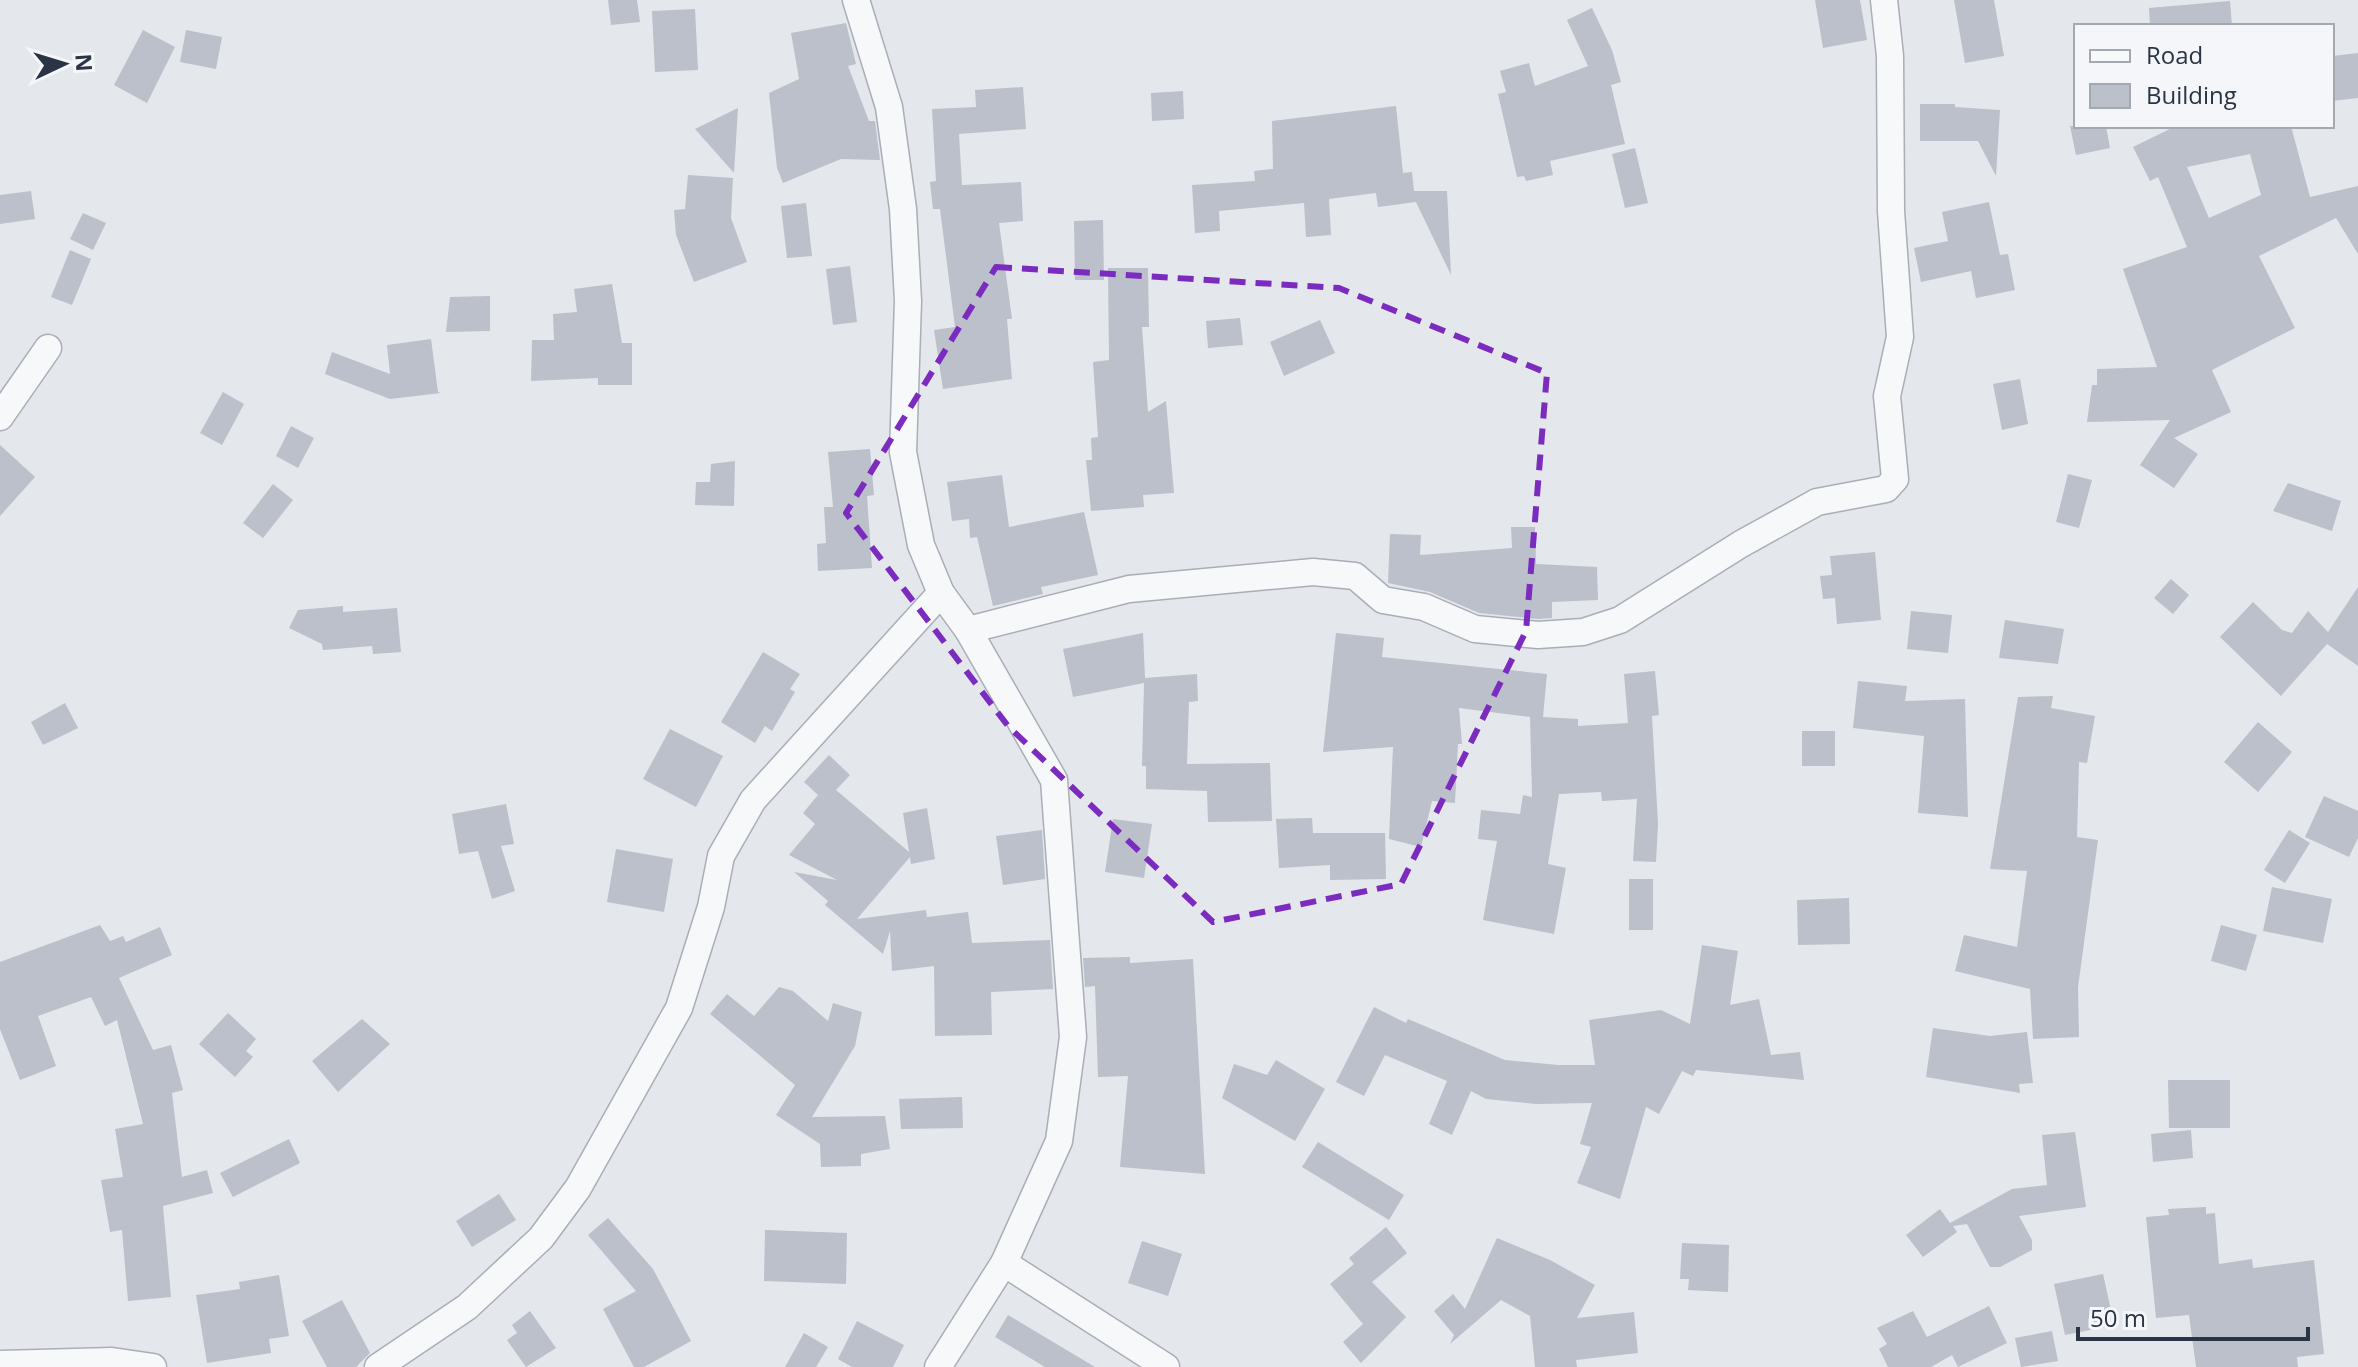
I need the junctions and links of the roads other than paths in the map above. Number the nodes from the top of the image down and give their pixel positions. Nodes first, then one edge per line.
1 (856, 0) edge
2 (1884, 0) edge
3 (48, 348) dead end
4 (0, 417) edge
5 (941, 593) junction
6 (968, 630) junction
7 (1004, 1263) junction
8 (0, 1364) edge
9 (153, 1367) edge
10 (378, 1367) edge
11 (938, 1367) edge
12 (1166, 1367) edge

1 - 5 street
2 - 6 street
3 - 4 street
5 - 6 street
5 - 10 street
6 - 7 street
7 - 11 street
7 - 12 street
8 - 9 street

